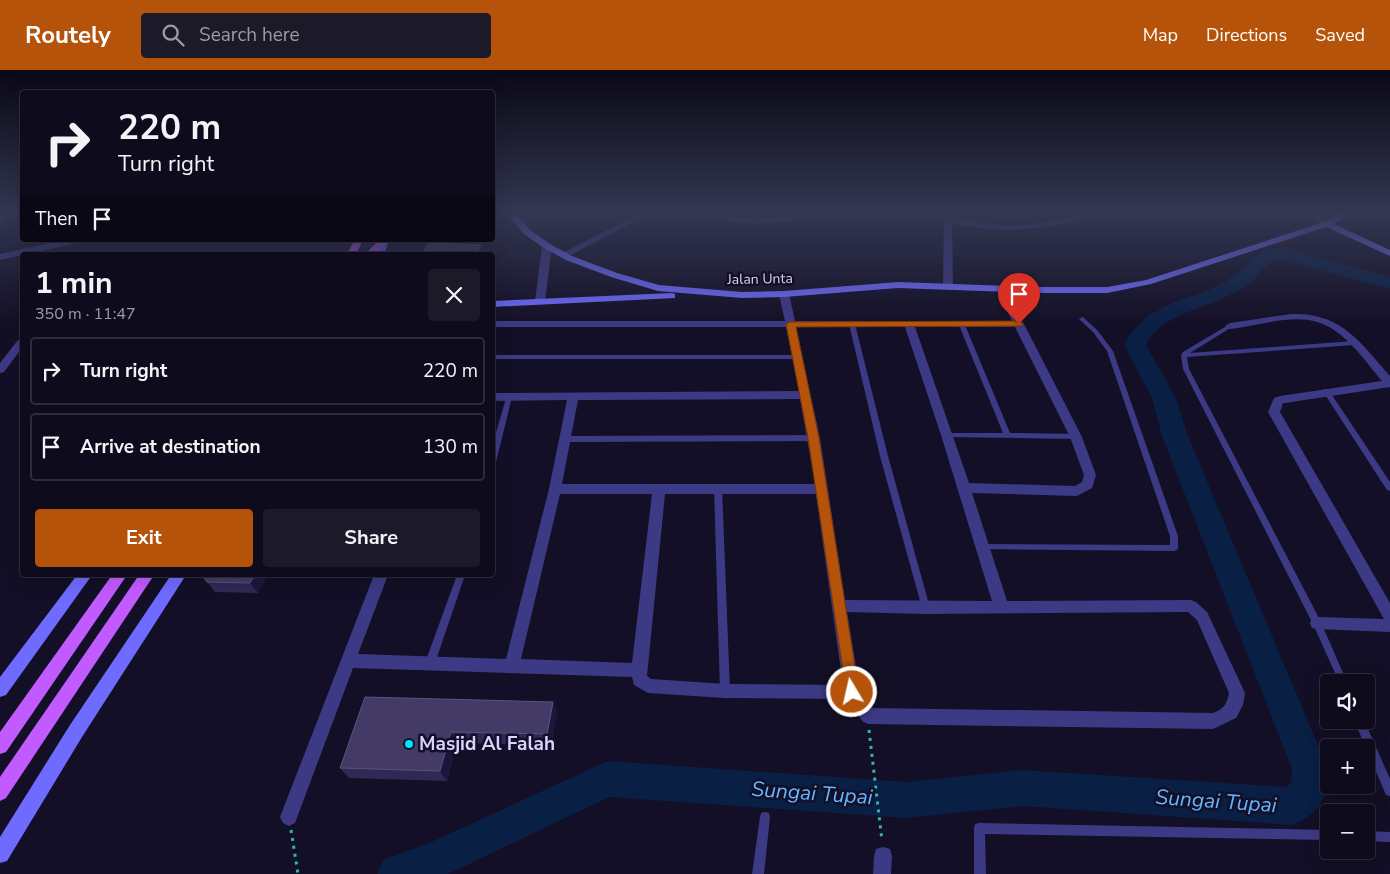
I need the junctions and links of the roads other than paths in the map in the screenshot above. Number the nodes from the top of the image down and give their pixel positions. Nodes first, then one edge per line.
1 (31, 250) edge
2 (547, 250) edge
3 (554, 250) edge
4 (575, 250) edge
5 (948, 250) edge
6 (1247, 250) edge
7 (564, 255) junction
8 (0, 256) edge
9 (948, 287) junction
10 (658, 288) junction
11 (1001, 289) junction
12 (697, 292) junction
13 (784, 294) junction
14 (620, 298) junction
15 (540, 301) junction
16 (495, 304) edge
17 (1082, 319) dead end
18 (495, 324) edge
19 (790, 324) junction
20 (852, 324) junction
21 (1019, 324) junction
22 (908, 325) junction
23 (962, 325) junction
24 (1230, 326) joint
25 (1354, 343) junction
26 (20, 345) edge
27 (1184, 354) junction
28 (495, 357) edge
29 (796, 357) junction
30 (0, 370) edge
31 (1390, 383) edge
32 (1326, 391) junction
33 (806, 395) junction
34 (495, 397) edge
35 (509, 397) junction
36 (574, 397) junction
37 (947, 435) junction
38 (1007, 435) junction
39 (1076, 437) junction
40 (814, 438) junction
41 (566, 439) junction
42 (495, 451) edge
43 (718, 488) junction
44 (963, 488) junction
45 (1390, 488) edge
46 (555, 489) junction
47 (659, 489) junction
48 (820, 489) junction
49 (982, 547) junction
50 (84, 577) edge
51 (119, 577) edge
52 (146, 577) edge
53 (178, 577) edge
54 (380, 577) edge
55 (460, 577) edge
56 (839, 606) junction
57 (1001, 606) junction
58 (926, 608) junction
59 (1390, 616) edge
60 (1317, 624) junction
61 (1390, 626) edge
62 (347, 661) junction
63 (430, 663) junction
64 (512, 666) junction
65 (639, 670) junction
66 (1339, 674) edge
67 (0, 690) edge
68 (725, 690) junction
69 (852, 692) junction
70 (1363, 729) edge
71 (0, 746) edge
72 (1390, 790) edge
73 (0, 792) edge
74 (289, 817) road end
75 (765, 817) dead end
76 (1320, 835) edge
77 (1375, 836) edge
78 (1390, 837) edge
79 (0, 854) edge
80 (758, 874) edge
81 (980, 874) edge

1 - 8 street
2 - 15 street
3 - 7 street, Jalan Unta
4 - 7 street
5 - 9 street
6 - 11 street, Jalan Unta
7 - 10 street, Jalan Unta
9 - 11 street, Jalan Unta
9 - 13 street, Jalan Unta
10 - 12 street, Jalan Unta
10 - 14 street
11 - 21 street
12 - 13 street, Jalan Unta
12 - 14 street
13 - 19 street
14 - 15 street
15 - 16 street
17 - 49 lane
18 - 19 street
19 - 20 street
19 - 29 street
20 - 22 street
20 - 58 lane
21 - 23 street
21 - 39 street
22 - 23 street
22 - 37 street
23 - 38 lane
24 - 25 street
24 - 27 lane
25 - 27 lane
25 - 31 street
26 - 30 street
27 - 60 lane
28 - 29 lane
29 - 33 street
31 - 32 street
32 - 45 lane
32 - 59 street
33 - 36 street
33 - 40 street
34 - 35 street
35 - 36 street
35 - 42 lane
36 - 41 street
37 - 38 lane
37 - 44 street
38 - 39 lane
39 - 44 street
40 - 41 lane
40 - 48 street
41 - 46 street
43 - 47 street
43 - 48 street
43 - 68 lane
44 - 49 street
46 - 47 street
46 - 64 street
47 - 65 street
48 - 56 street
49 - 57 street
50 - 67 street
51 - 71 main road
52 - 73 main road
53 - 79 street
54 - 62 street
55 - 63 lane
56 - 58 street
56 - 69 street
57 - 58 street
57 - 69 street
60 - 61 street
60 - 66 lane
62 - 63 street
62 - 74 street
63 - 64 street
64 - 65 street
65 - 68 street
68 - 69 street
70 - 72 lane
75 - 80 lane
76 - 81 lane
77 - 78 lane

